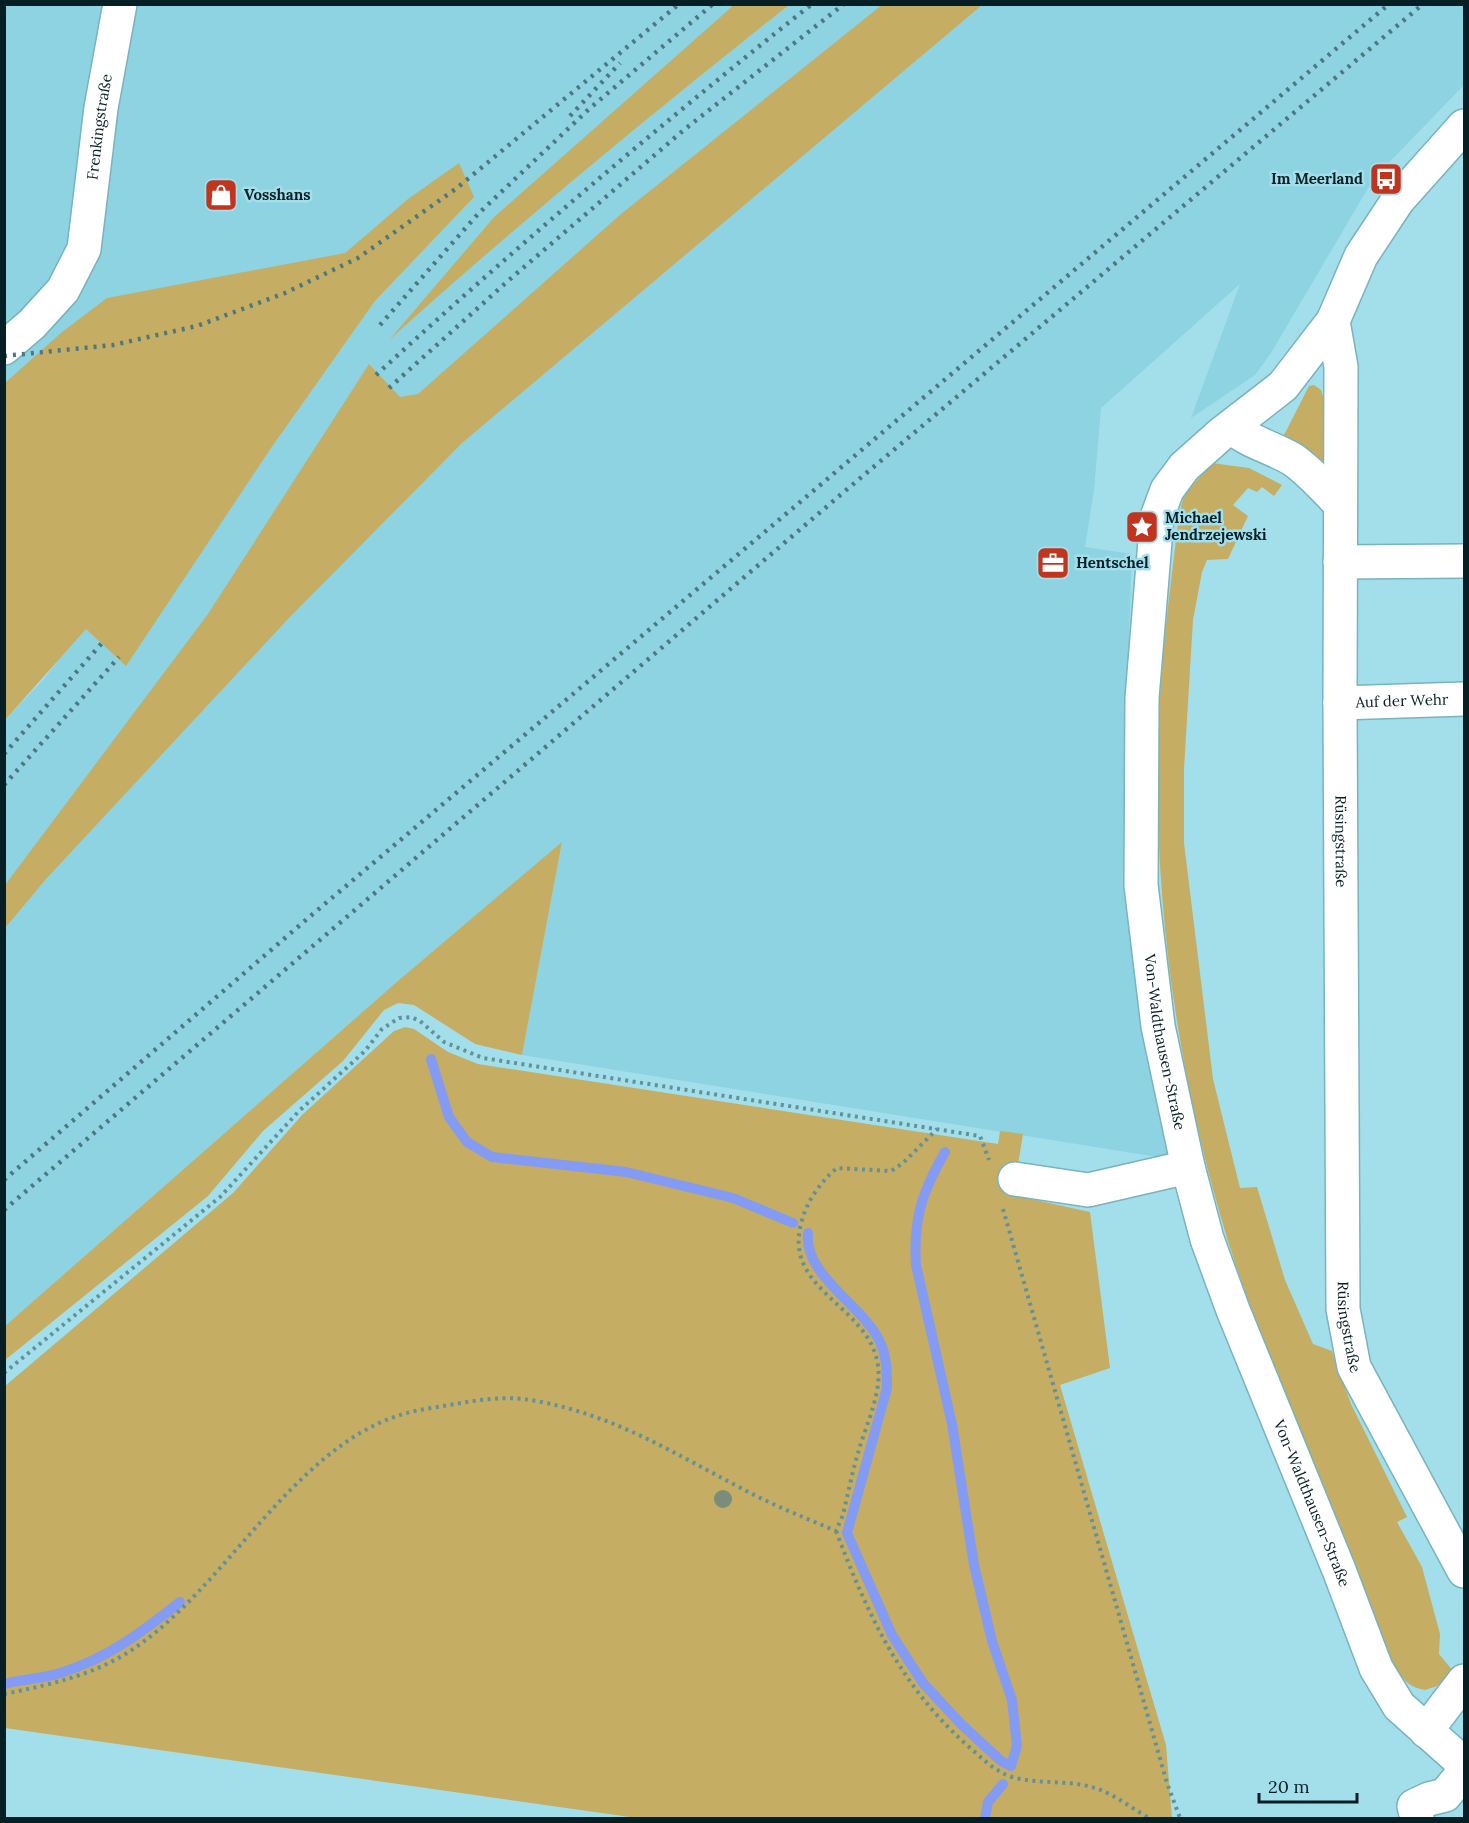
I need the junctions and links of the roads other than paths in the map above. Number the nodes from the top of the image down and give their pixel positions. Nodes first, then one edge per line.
1 (120, 4) edge
2 (1464, 126) edge
3 (1333, 321) junction
4 (4, 348) edge
5 (1231, 427) junction
6 (1340, 504) junction
7 (1464, 561) edge
8 (1340, 562) junction
9 (1464, 699) edge
10 (1340, 704) junction
11 (1188, 1167) junction
12 (1009, 1193) road end
13 (1464, 1571) edge
14 (1464, 1681) edge
15 (1426, 1731) junction
16 (1464, 1764) edge
17 (1464, 1772) edge
18 (1416, 1812) edge

1 - 4 street, Frenkingstraße
2 - 3 street
3 - 5 street, Von-Waldthausen-Straße
3 - 6 street, Rüsingstraße
5 - 6 street
5 - 11 street, Von-Waldthausen-Straße
6 - 8 street, Rüsingstraße
7 - 8 street
8 - 10 street, Rüsingstraße
9 - 10 street, Auf der Wehr
10 - 13 street, Rüsingstraße
11 - 12 street
11 - 15 street, Von-Waldthausen-Straße
14 - 15 street
15 - 16 street, Von-Waldthausen-Straße
17 - 18 street

